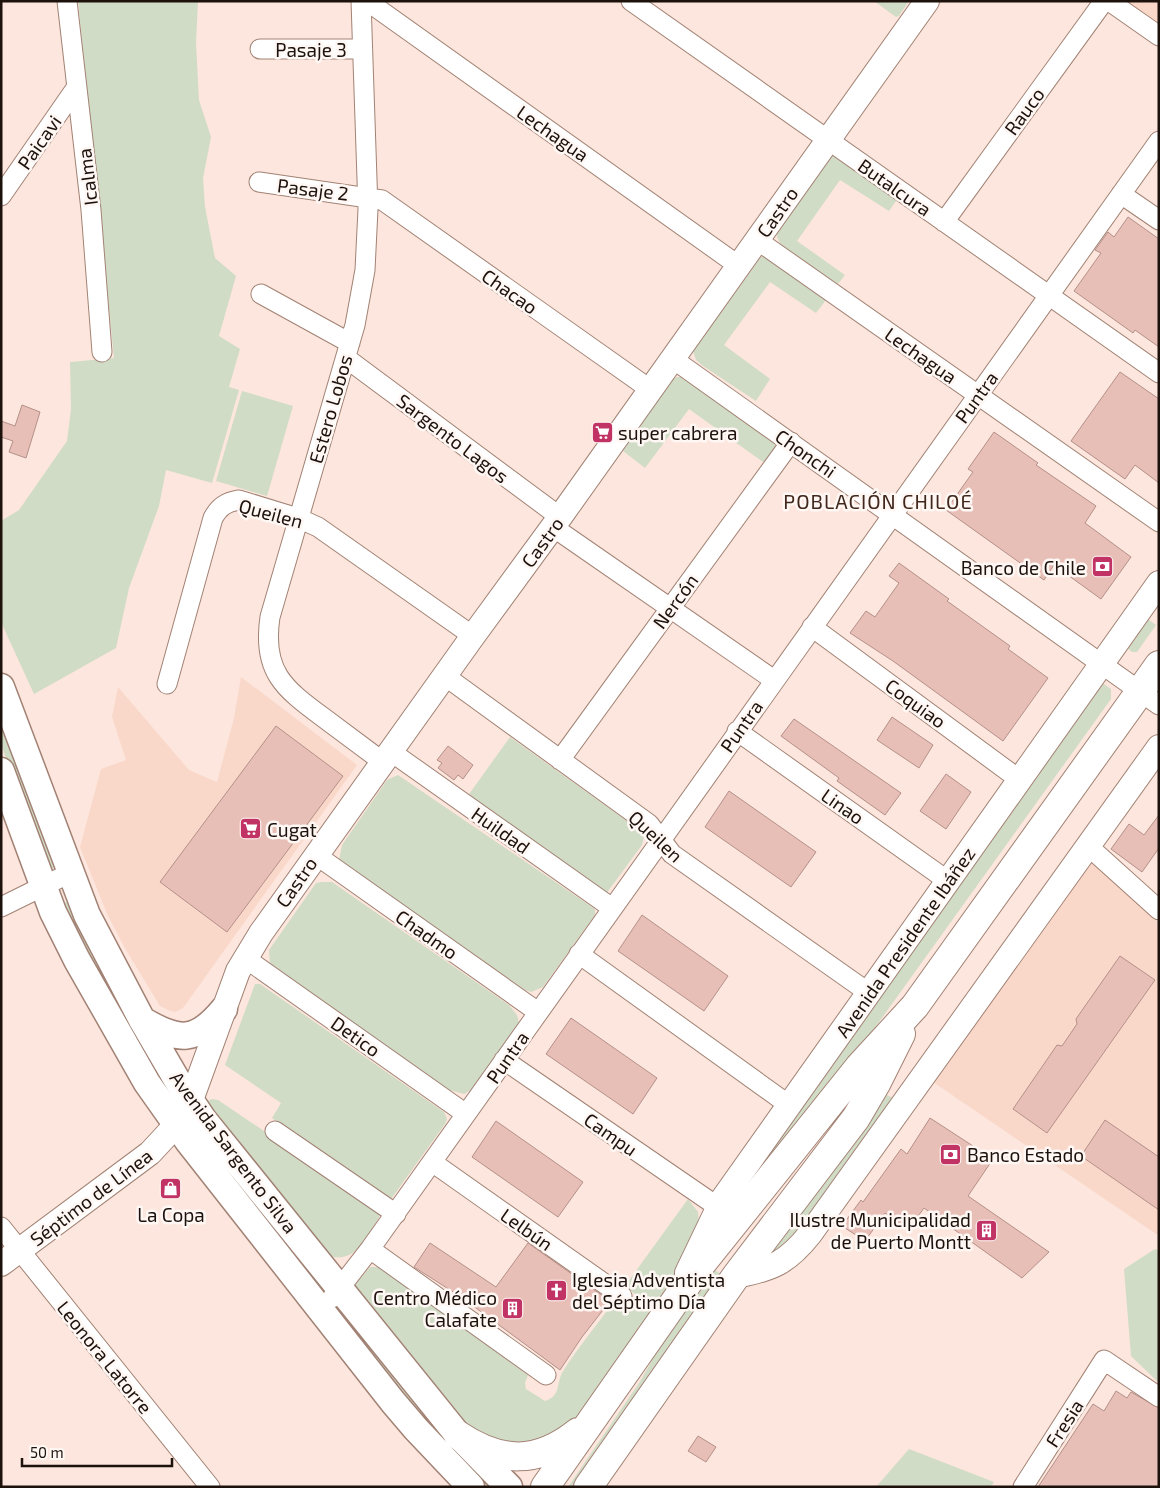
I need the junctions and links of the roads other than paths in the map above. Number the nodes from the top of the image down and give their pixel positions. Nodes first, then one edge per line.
1 (67, 1) edge
2 (361, 1) edge
3 (367, 1) edge
4 (631, 1) edge
5 (927, 1) edge
6 (1104, 1) edge
7 (1109, 1) edge
8 (1159, 36) edge
9 (260, 49) dead end
10 (362, 49) junction
11 (76, 88) junction
12 (828, 140) junction
13 (1159, 141) edge
14 (259, 182) dead end
15 (1121, 194) junction
16 (1, 196) edge
17 (368, 196) junction
18 (1159, 220) edge
19 (944, 222) junction
20 (757, 240) junction
21 (739, 266) junction
22 (261, 294) dead end
23 (1049, 295) junction
24 (348, 350) junction
25 (102, 352) dead end
26 (673, 359) junction
27 (1159, 373) edge
28 (651, 390) junction
29 (978, 395) junction
30 (790, 442) junction
31 (892, 514) junction
32 (298, 518) junction
33 (557, 522) junction
34 (1159, 522) edge
35 (1159, 584) edge
36 (670, 608) junction
37 (812, 626) junction
38 (473, 636) junction
39 (1102, 664) junction
40 (1159, 665) edge
41 (444, 676) junction
42 (774, 680) junction
43 (167, 684) dead end
44 (1, 687) edge
45 (1149, 698) edge
46 (737, 731) junction
47 (1159, 747) edge
48 (386, 756) junction
49 (560, 760) junction
50 (1, 770) edge
51 (1020, 780) junction
52 (661, 839) junction
53 (1087, 845) junction
54 (316, 855) junction
55 (70, 874) junction
56 (948, 881) junction
57 (43, 885) junction
58 (1, 907) edge
59 (612, 908) junction
60 (1159, 910) edge
61 (579, 954) junction
62 (246, 958) junction
63 (869, 993) junction
64 (915, 1006) junction
65 (224, 1009) junction
66 (538, 1012) junction
67 (142, 1020) junction
68 (504, 1060) junction
69 (190, 1100) junction
70 (789, 1105) junction
71 (466, 1114) junction
72 (176, 1125) junction
73 (275, 1131) dead end
74 (432, 1162) junction
75 (396, 1214) junction
76 (724, 1218) junction
77 (1, 1227) edge
78 (370, 1249) junction
79 (10, 1258) edge
80 (736, 1276) junction
81 (339, 1289) junction
82 (622, 1296) dead end
83 (322, 1310) junction
84 (546, 1374) dead end
85 (1159, 1397) edge
86 (595, 1415) junction
87 (458, 1435) junction
88 (210, 1487) edge
89 (471, 1487) edge
90 (509, 1487) edge
91 (545, 1487) edge
92 (588, 1487) edge
93 (1023, 1487) edge

1 - 11 street, Icalma
2 - 10 street, Estero Lobos
3 - 21 street, Lechagua
4 - 12 street, Butalcura
5 - 12 street, Castro
6 - 19 street, Rauco
7 - 8 street
9 - 10 street, Pasaje 3
10 - 17 street, Estero Lobos
11 - 16 street, Paicavi
11 - 25 street, Icalma
12 - 19 street, Butalcura
12 - 20 street, Castro
13 - 15 street, Puntra
14 - 17 street, Pasaje 2
15 - 18 street
15 - 23 street, Puntra
17 - 24 street, Estero Lobos
17 - 28 street, Chacao
19 - 23 street, Butalcura
20 - 21 street, Castro
20 - 29 street, Lechagua
21 - 26 street, Castro
22 - 24 street, Sargento Lagos
23 - 27 street, Butalcura
23 - 29 street, Puntra
24 - 32 street, Estero Lobos
24 - 33 street, Sargento Lagos
26 - 28 street, Castro
26 - 30 street, Chonchi
28 - 33 street, Castro
29 - 31 street, Puntra
29 - 34 street, Lechagua
30 - 31 street, Chonchi
30 - 36 street, Nercón
31 - 37 street, Puntra
31 - 39 street, Chonchi
32 - 38 street, Queilen
32 - 43 street, Queilen
32 - 48 street, Estero Lobos
33 - 36 street, Sargento Lagos
33 - 38 street, Castro
35 - 39 street, Avenida Presidente Ibáñez
36 - 42 street, Sargento Lagos
36 - 49 street, Nercón
37 - 42 street, Puntra
37 - 51 street, Coquiao
38 - 41 street, Castro
39 - 45 street, Chonchi
39 - 51 street, Avenida Presidente Ibáñez
40 - 45 main road, Avenida Presidente Ibáñez
41 - 48 street, Castro
41 - 49 street, Queilen
42 - 46 street, Puntra
44 - 55 main road, Avenida Sargento Silva
45 - 64 main road, Avenida Presidente Ibáñez
46 - 52 street, Puntra
46 - 56 street, Linao
47 - 53 street
48 - 54 street, Castro
48 - 59 street, Huildad
49 - 52 street, Queilen
50 - 57 main road, Avenida Sargento Silva
51 - 56 street, Avenida Presidente Ibáñez
52 - 59 street, Puntra
52 - 63 street, Queilen
53 - 60 street
53 - 80 street
54 - 62 street, Castro
54 - 66 street, Chadmo
55 - 57 street
55 - 67 main road, Avenida Sargento Silva
56 - 63 street, Avenida Presidente Ibáñez
57 - 58 street
57 - 72 main road, Avenida Sargento Silva
59 - 61 street, Puntra
61 - 66 street, Puntra
61 - 70 street
62 - 65 street, Castro
62 - 71 street, Detico
63 - 70 street, Avenida Presidente Ibáñez
64 - 76 main road, Avenida Presidente Ibáñez
64 - 80 main road, Avenida Presidente Ibáñez
65 - 67 main road
65 - 69 street, Castro
66 - 68 street, Puntra
67 - 69 main road, Avenida Sargento Silva
68 - 71 street, Puntra
68 - 76 street, Campu
69 - 72 street, Séptimo de Línea
69 - 81 main road, Avenida Sargento Silva
70 - 76 street, Avenida Presidente Ibáñez
71 - 74 street, Puntra
72 - 79 street, Séptimo de Línea
72 - 83 main road, Avenida Sargento Silva
73 - 75 street
74 - 75 street, Puntra
74 - 82 street, Lelbún
75 - 78 street, Puntra
76 - 80 main road
76 - 86 main road, Avenida Presidente Ibáñez
77 - 79 street, Leonora Latorre
78 - 81 street, Puntra
78 - 84 street
79 - 88 street, Leonora Latorre
80 - 92 main road, Avenida Presidente Ibáñez
81 - 83 street, Puntra
81 - 87 main road, Avenida Sargento Silva
83 - 89 main road, Avenida Sargento Silva
85 - 93 street, Fresia
86 - 87 main road
86 - 91 main road, Avenida Presidente Ibáñez
87 - 90 main road, Avenida Sargento Silva

